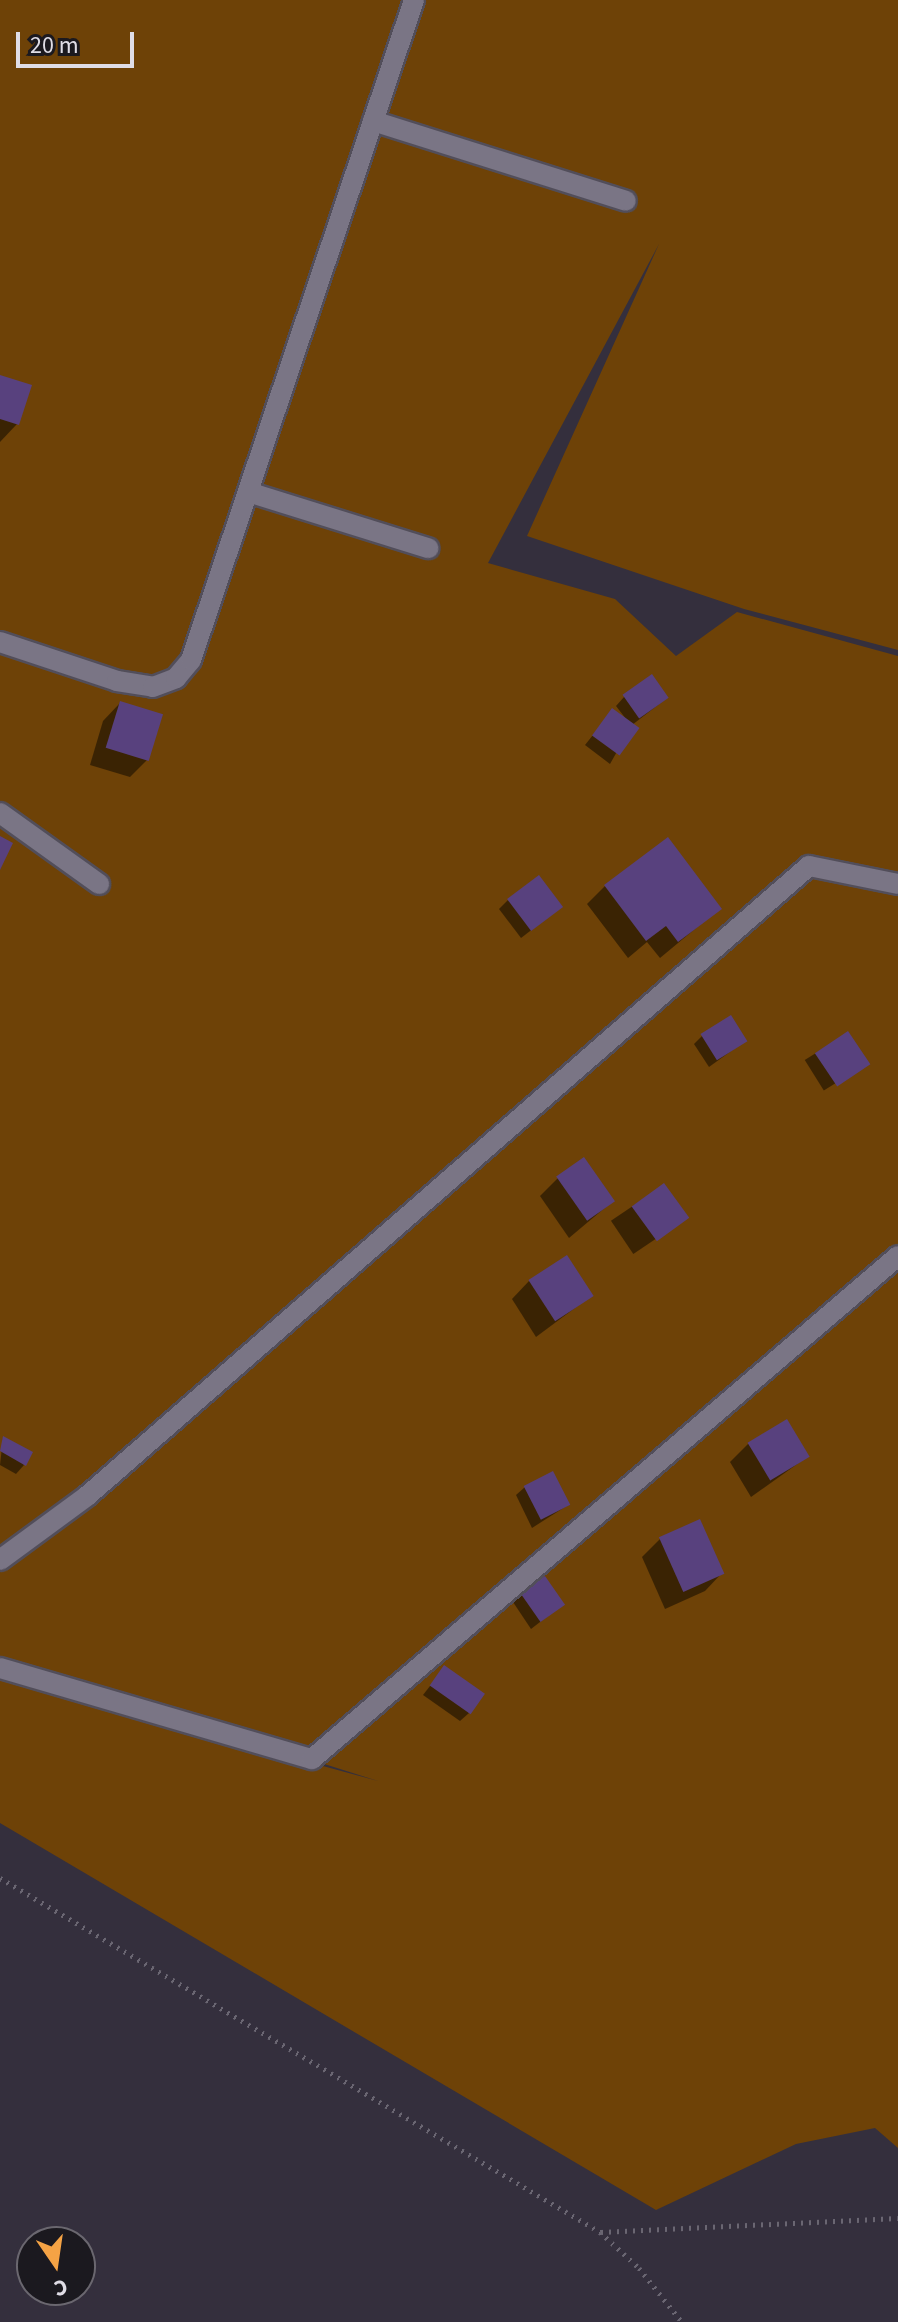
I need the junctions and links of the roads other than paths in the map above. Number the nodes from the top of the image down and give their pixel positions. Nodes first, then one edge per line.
1 (414, 0) edge
2 (373, 121) junction
3 (626, 201) dead end
4 (248, 492) junction
5 (428, 548) dead end
6 (0, 642) edge
7 (0, 813) edge
8 (99, 884) dead end
9 (898, 884) edge
10 (898, 1256) edge
11 (0, 1560) edge
12 (0, 1668) edge

1 - 2 lane
2 - 3 lane
2 - 4 lane
4 - 5 lane
4 - 6 lane
7 - 8 lane
9 - 11 lane
10 - 12 lane

